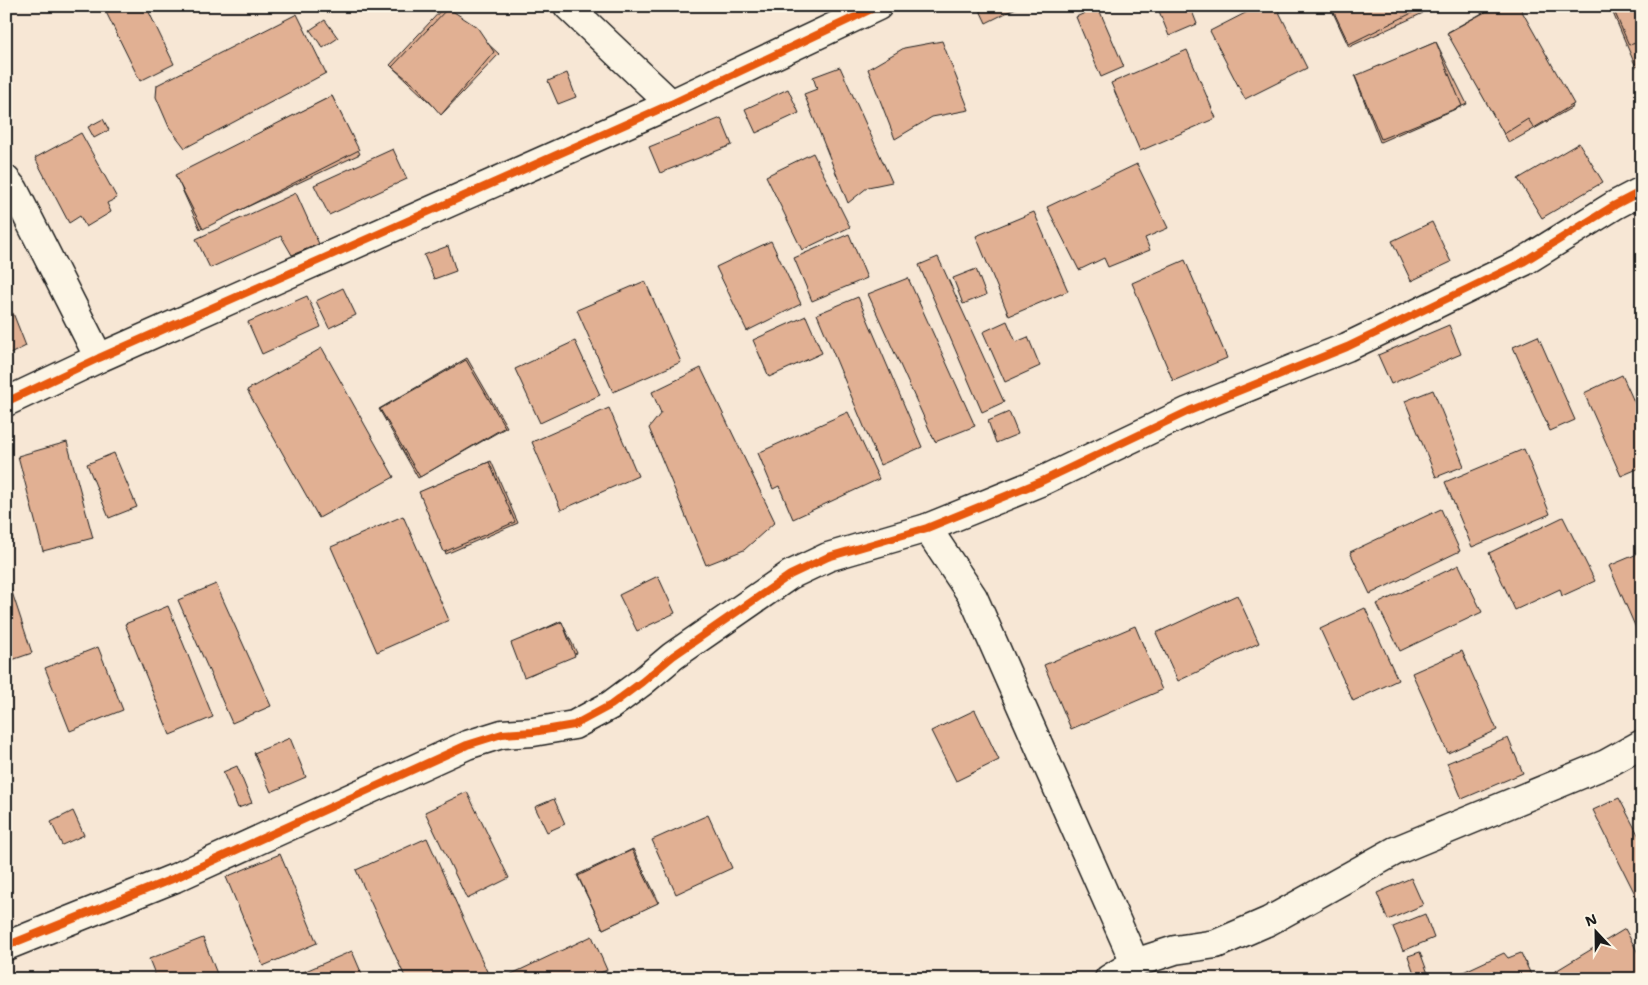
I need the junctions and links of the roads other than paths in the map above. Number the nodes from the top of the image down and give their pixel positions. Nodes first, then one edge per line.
1 (568, 6) edge
2 (878, 6) edge
3 (671, 104) junction
4 (6, 180) edge
5 (1642, 192) edge
6 (99, 358) junction
7 (6, 402) edge
8 (927, 528) junction
9 (1642, 744) edge
10 (6, 946) edge
11 (1135, 963) junction
12 (1109, 979) edge

1 - 3 street
2 - 3 street
3 - 6 street
4 - 6 street
5 - 8 street
6 - 7 street
8 - 10 street
8 - 11 street
9 - 11 street
11 - 12 street

